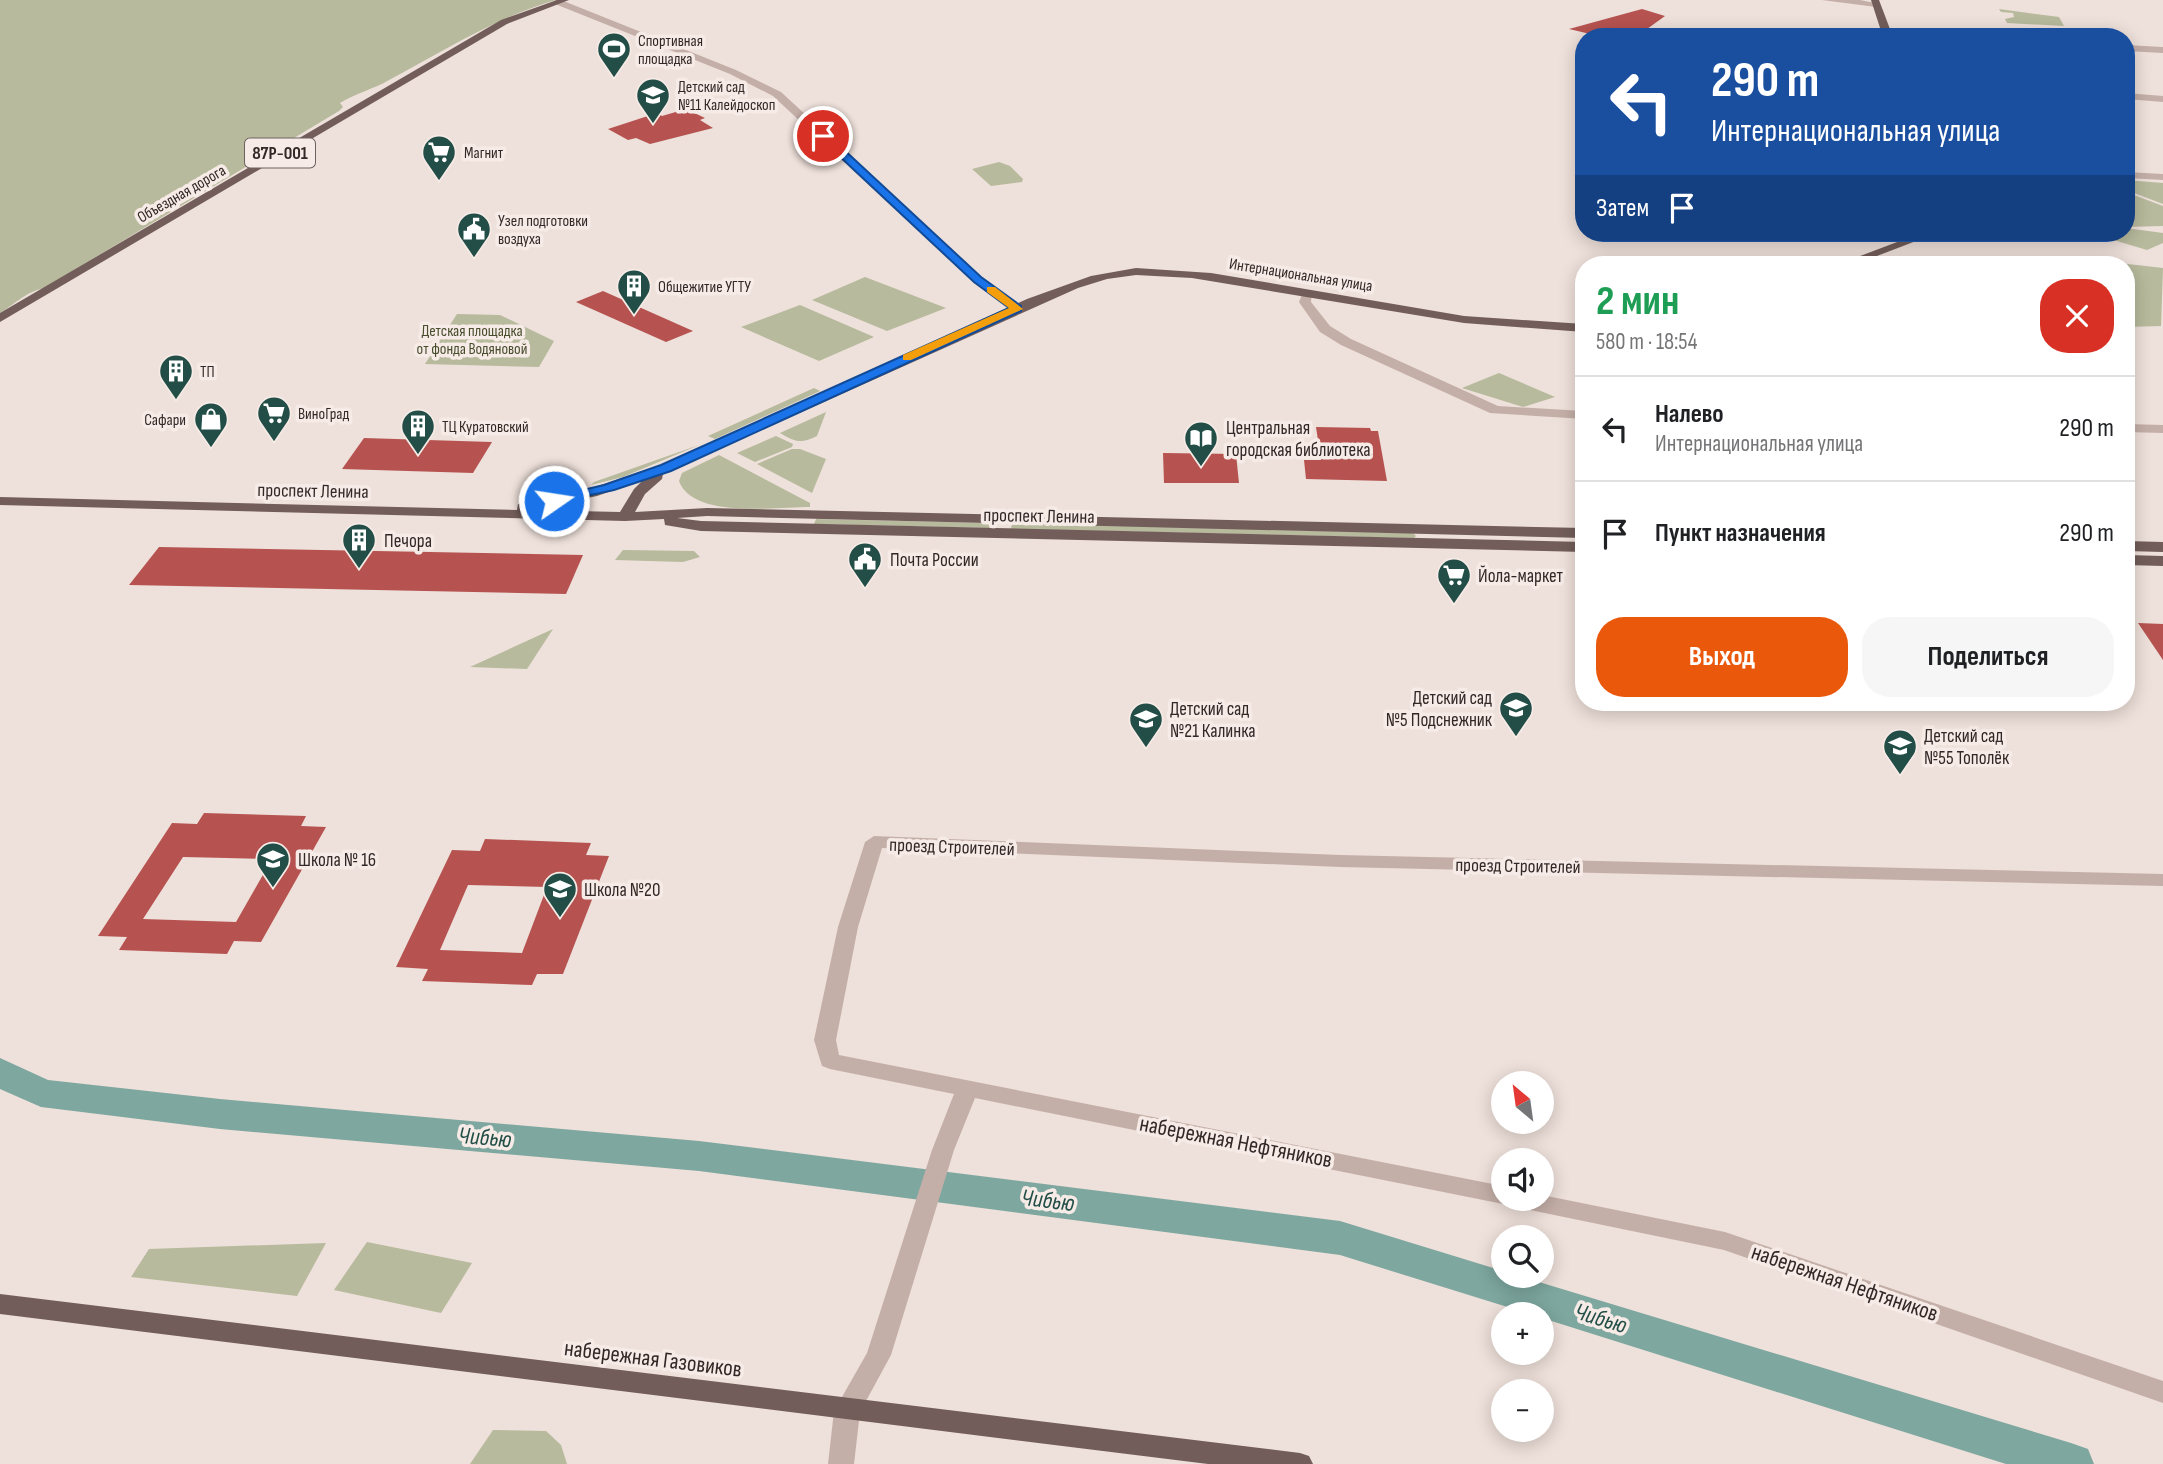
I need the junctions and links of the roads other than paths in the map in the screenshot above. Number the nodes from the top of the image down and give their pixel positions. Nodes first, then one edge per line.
1 (1826, 0) edge
2 (562, 1) edge
3 (1875, 2) edge
4 (1885, 28) edge
5 (2135, 48) edge
6 (2163, 50) edge
7 (2135, 97) edge
8 (2163, 99) edge
9 (2135, 175) edge
10 (2163, 177) edge
11 (1906, 242) edge
12 (1867, 256) edge
13 (1308, 293) junction
14 (1017, 309) junction
15 (0, 318) edge
16 (1575, 327) edge
17 (1575, 414) edge
18 (2135, 428) edge
19 (2163, 429) edge
20 (666, 468) junction
21 (0, 501) edge
22 (485, 513) junction
23 (625, 517) junction
24 (1575, 533) edge
25 (1451, 537) junction
26 (1575, 546) edge
27 (2135, 546) edge
28 (2163, 547) edge
29 (2135, 560) edge
30 (2163, 561) edge
31 (2163, 880) edge
32 (848, 927) joint
33 (968, 1087) junction
34 (1491, 1193) edge
35 (1554, 1206) edge
36 (0, 1304) edge
37 (2163, 1392) edge
38 (847, 1410) junction
39 (841, 1464) edge
40 (1300, 1464) edge

1 - 3 street
2 - 14 street
2 - 15 main road, Объездная дорога / 87Р-001
3 - 4 main road
5 - 6 street
7 - 8 street
9 - 10 street
11 - 12 main road
13 - 14 main road, Интернациональная улица
13 - 16 main road, Интернациональная улица
13 - 17 street
14 - 20 main road, Интернациональная улица
18 - 19 street
20 - 22 main road, Интернациональная улица
20 - 23 main road, Интернациональная улица
21 - 22 main road, проспект Ленина
22 - 23 main road, проспект Ленина
23 - 25 main road, проспект Ленина
24 - 25 main road, проспект Ленина
25 - 26 main road, проспект Ленина
27 - 28 main road
29 - 30 main road
31 - 32 street, проезд Строителей
32 - 33 street, набережная Нефтяников
33 - 34 street, набережная Нефтяников
33 - 38 street
35 - 37 street, набережная Нефтяников
36 - 38 main road, набережная Газовиков
38 - 39 street
38 - 40 main road, набережная Газовиков

